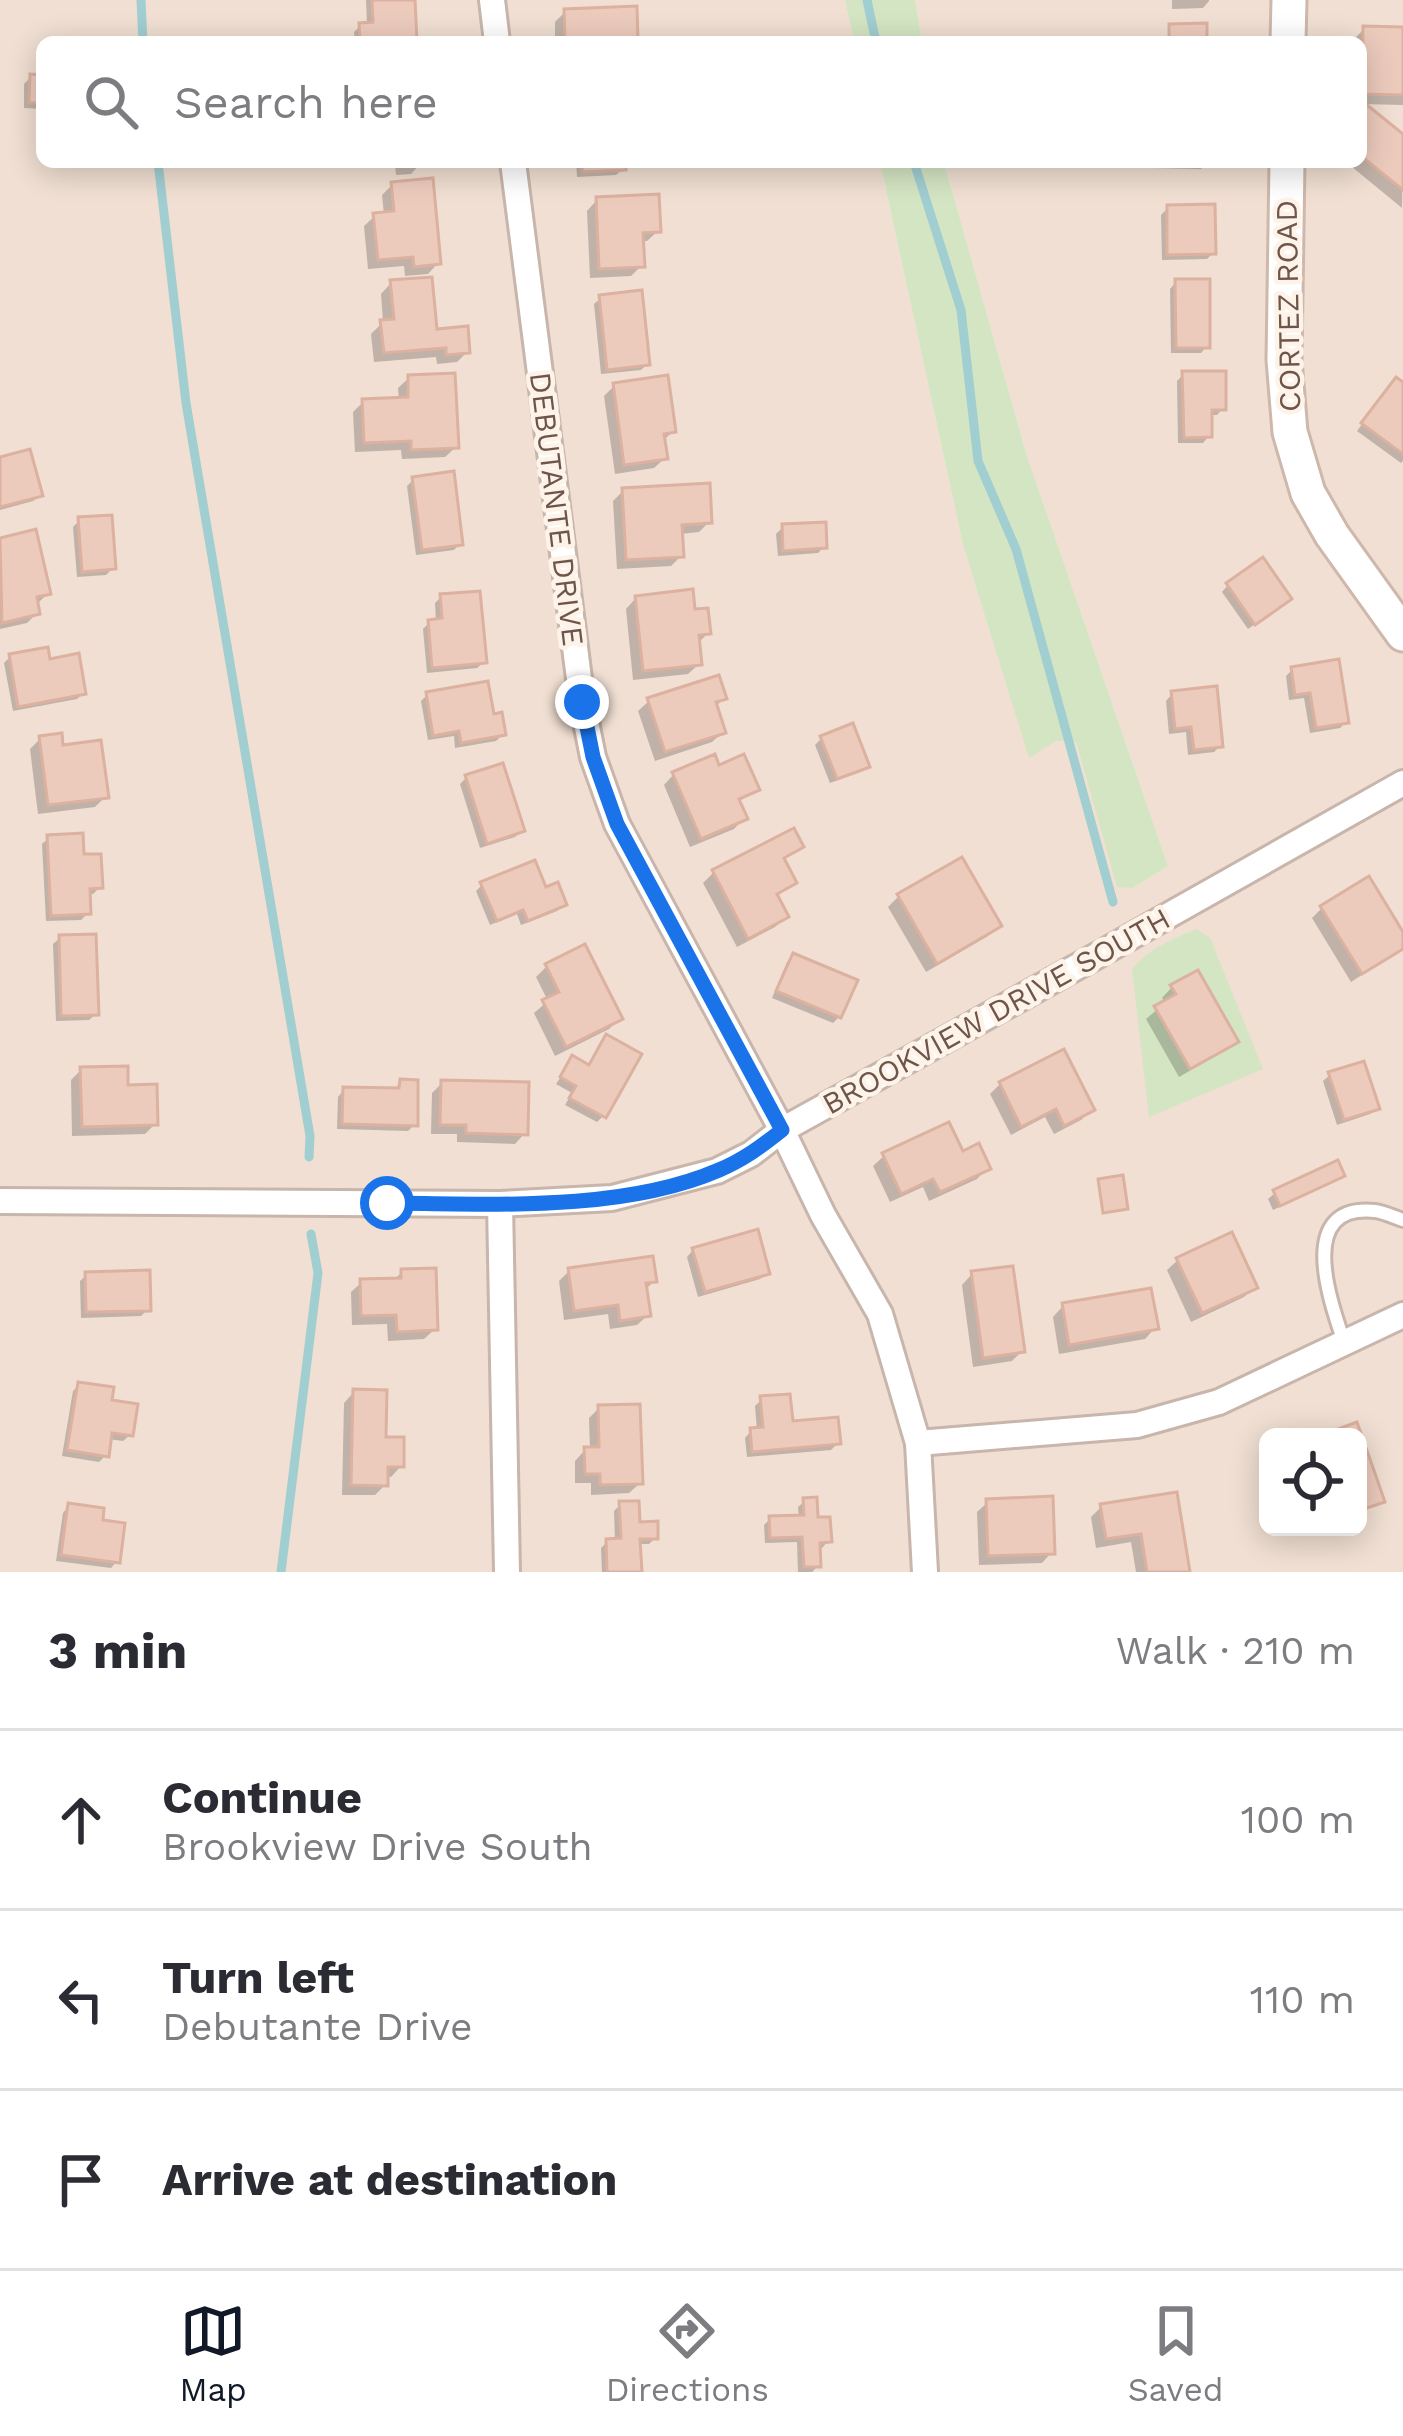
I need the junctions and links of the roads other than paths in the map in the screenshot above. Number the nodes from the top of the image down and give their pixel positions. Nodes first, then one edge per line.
1 (492, 0) edge
2 (1289, 0) edge
3 (496, 36) edge
4 (1288, 36) edge
5 (514, 168) edge
6 (1287, 168) edge
7 (1403, 634) edge
8 (1403, 782) edge
9 (782, 1130) junction
10 (0, 1201) edge
11 (500, 1204) junction
12 (1403, 1220) edge
13 (1403, 1315) edge
14 (1344, 1343) junction
15 (918, 1443) junction
16 (507, 1572) edge
17 (925, 1572) edge

1 - 3 street
2 - 4 street
5 - 9 street, DEBUTANTE DRIVE
6 - 7 street, CORTEZ ROAD
8 - 9 street, BROOKVIEW DRIVE SOUTH
9 - 11 street, BROOKVIEW DRIVE SOUTH
9 - 15 street, DEBUTANTE DRIVE
10 - 11 street, BROOKVIEW DRIVE SOUTH
11 - 16 street
12 - 14 lane
13 - 14 street
14 - 15 street
15 - 17 street, DEBUTANTE DRIVE

